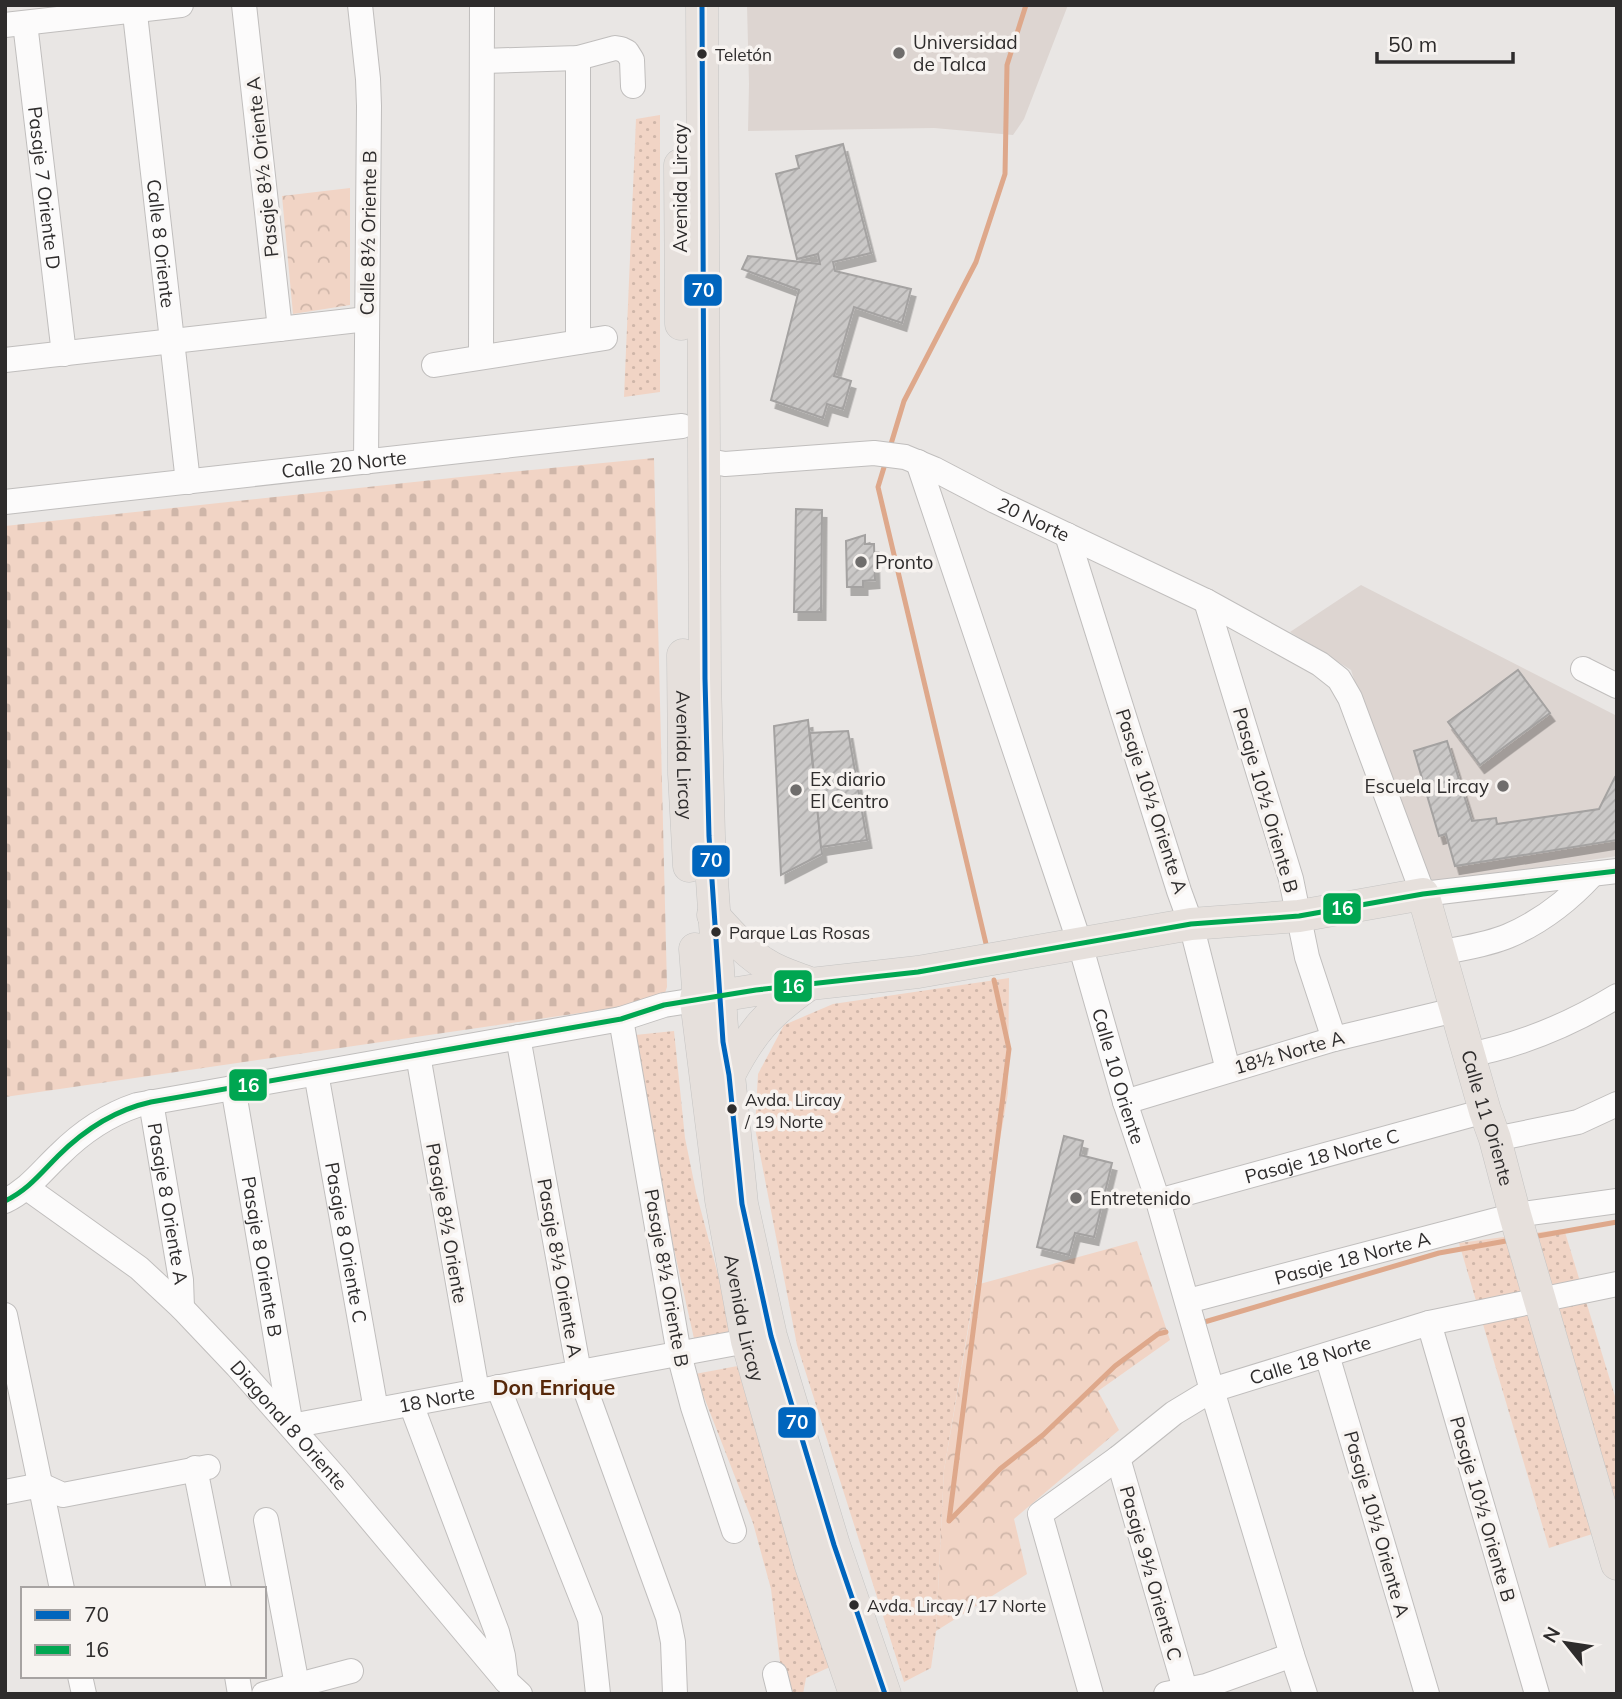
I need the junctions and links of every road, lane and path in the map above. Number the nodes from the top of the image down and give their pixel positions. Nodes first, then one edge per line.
1 (181, 5) edge
2 (244, 5) edge
3 (360, 5) edge
4 (482, 5) edge
5 (681, 5) edge
6 (702, 5) edge
7 (134, 8) edge
8 (15, 24) edge
9 (578, 58) junction
10 (482, 61) junction
11 (633, 86) dead end
12 (367, 319) junction
13 (280, 329) junction
14 (606, 338) dead end
15 (172, 341) junction
16 (578, 342) junction
17 (64, 354) junction
18 (481, 357) junction
19 (5, 360) edge
20 (434, 365) dead end
21 (682, 426) junction
22 (703, 460) junction
23 (366, 462) junction
24 (918, 462) junction
25 (188, 482) junction
26 (5, 502) edge
27 (1068, 535) junction
28 (1206, 601) junction
29 (1583, 669) dead end
30 (1339, 679) joint
31 (1617, 686) edge
32 (1617, 872) edge
33 (1592, 875) junction
34 (1423, 894) junction
35 (713, 915) junction
36 (1299, 916) junction
37 (1191, 924) junction
38 (1080, 944) junction
39 (1439, 953) junction
40 (810, 984) junction
41 (1617, 996) edge
42 (708, 998) junction
43 (1455, 1010) junction
44 (621, 1019) junction
45 (518, 1037) junction
46 (1334, 1039) junction
47 (418, 1055) junction
48 (1468, 1055) junction
49 (1228, 1070) junction
50 (316, 1073) junction
51 (729, 1075) junction
52 (233, 1087) junction
53 (151, 1102) junction
54 (1125, 1102) junction
55 (1617, 1104) edge
56 (1490, 1125) junction
57 (27, 1188) junction
58 (1158, 1200) junction
59 (5, 1201) edge
60 (1617, 1201) edge
61 (1515, 1215) junction
62 (1617, 1284) edge
63 (1188, 1301) junction
64 (1540, 1301) junction
65 (182, 1308) junction
66 (5, 1315) edge
67 (1429, 1323) junction
68 (747, 1341) junction
69 (679, 1354) junction
70 (1327, 1355) junction
71 (579, 1372) junction
72 (487, 1389) junction
73 (1212, 1390) junction
74 (411, 1404) junction
75 (376, 1410) junction
76 (291, 1426) junction
77 (1118, 1458) junction
78 (41, 1485) junction
79 (5, 1492) edge
80 (266, 1520) dead end
81 (734, 1531) dead end
82 (1617, 1564) edge
83 (62, 1587) edge
84 (219, 1587) edge
85 (1292, 1655) junction
86 (351, 1671) dead end
87 (297, 1685) junction
88 (513, 1688) edge
89 (1175, 1691) edge
90 (264, 1694) edge
91 (598, 1694) edge
92 (675, 1694) edge
93 (855, 1694) edge
94 (885, 1694) edge
95 (1091, 1694) edge
96 (1305, 1694) edge
97 (1427, 1694) edge
98 (1537, 1694) edge

1 - 7 street
2 - 13 street, Pasaje 8½ Oriente A
3 - 12 street, Calle 8½ Oriente B
4 - 10 street
5 - 21 main road, Avenida Lircay
6 - 22 main road, Avenida Lircay
7 - 8 street
7 - 15 street, Calle 8 Oriente
8 - 17 street, Pasaje 7 Oriente D
9 - 10 street
9 - 11 street
9 - 16 street
10 - 18 street
12 - 13 street
12 - 23 street, Calle 8½ Oriente B
13 - 15 street
14 - 16 street
15 - 17 street
15 - 25 street, Calle 8 Oriente
16 - 18 street
17 - 19 street
18 - 20 street
21 - 23 street, Calle 20 Norte
21 - 42 main road, Avenida Lircay
22 - 24 street, 20 Norte
22 - 35 main road, Avenida Lircay
23 - 25 street, Calle 20 Norte
24 - 27 street, 20 Norte
24 - 38 street, Calle 10 Oriente
25 - 26 street, Calle 20 Norte
27 - 28 street, 20 Norte
27 - 37 street, Pasaje 10½ Oriente A
28 - 30 street, 20 Norte
28 - 36 street, Pasaje 10½ Oriente B
29 - 31 street
30 - 34 street, Calle 11 Oriente
32 - 33 street
33 - 34 street
33 - 39 street
34 - 36 main road
34 - 39 main road, Calle 11 Oriente
35 - 40 main road
35 - 42 main road, Avenida Lircay
36 - 37 main road
36 - 46 street, Pasaje 10½ Oriente B
37 - 38 main road
37 - 49 street, Pasaje 10½ Oriente A
38 - 40 main road
38 - 54 street, Calle 10 Oriente
39 - 43 main road, Calle 11 Oriente
40 - 42 main road
40 - 51 main road
41 - 48 street
42 - 44 street
42 - 51 main road, Avenida Lircay
42 - 68 main road, Avenida Lircay
43 - 46 street, 18½ Norte A
43 - 48 main road, Calle 11 Oriente
44 - 45 street
44 - 69 street, Pasaje 8½ Oriente B
45 - 47 street
45 - 71 street, Pasaje 8½ Oriente A
46 - 49 street, 18½ Norte A
47 - 50 street
47 - 72 street, Pasaje 8½ Oriente
48 - 56 main road, Calle 11 Oriente
49 - 54 street, 18½ Norte A
50 - 52 street
50 - 75 street, Pasaje 8 Oriente C
51 - 94 main road, Avenida Lircay
52 - 53 street
52 - 76 street, Pasaje 8 Oriente B
53 - 57 street
53 - 65 street, Pasaje 8 Oriente A
54 - 58 street, Calle 10 Oriente
55 - 56 street, Pasaje 18 Norte C
56 - 58 street, Pasaje 18 Norte C
56 - 61 main road, Calle 11 Oriente
57 - 59 street
57 - 65 street, Diagonal 8 Oriente
58 - 63 street, Calle 10 Oriente
60 - 61 street, Pasaje 18 Norte A
61 - 63 street, Pasaje 18 Norte A
61 - 64 main road, Calle 11 Oriente
62 - 64 street, Calle 18 Norte
63 - 73 street, Calle 10 Oriente
64 - 67 street, Calle 18 Norte
64 - 82 main road, Calle 11 Oriente
65 - 76 street, Diagonal 8 Oriente
66 - 78 street
67 - 70 street, Calle 18 Norte
67 - 98 street, Pasaje 10½ Oriente B
68 - 69 street, 18 Norte
68 - 93 main road, Avenida Lircay
69 - 71 street, 18 Norte
69 - 81 street, Pasaje 8½ Oriente B
70 - 73 street, Calle 18 Norte
70 - 97 street, Pasaje 10½ Oriente A
71 - 72 street, 18 Norte
71 - 92 street, Pasaje 8½ Oriente A
72 - 74 street, 18 Norte
72 - 91 street, Pasaje 8½ Oriente
73 - 77 street, Calle 18 Norte
73 - 85 street, Calle 10 Oriente
74 - 75 street, 18 Norte
74 - 88 street
75 - 76 street, 18 Norte
76 - 88 street, Diagonal 8 Oriente
77 - 89 street, Pasaje 9½ Oriente C
77 - 95 street, Calle 18 Norte
78 - 79 street
78 - 83 street
78 - 84 street
80 - 87 street
85 - 89 street
85 - 96 street, Calle 10 Oriente
86 - 87 street
87 - 90 street

